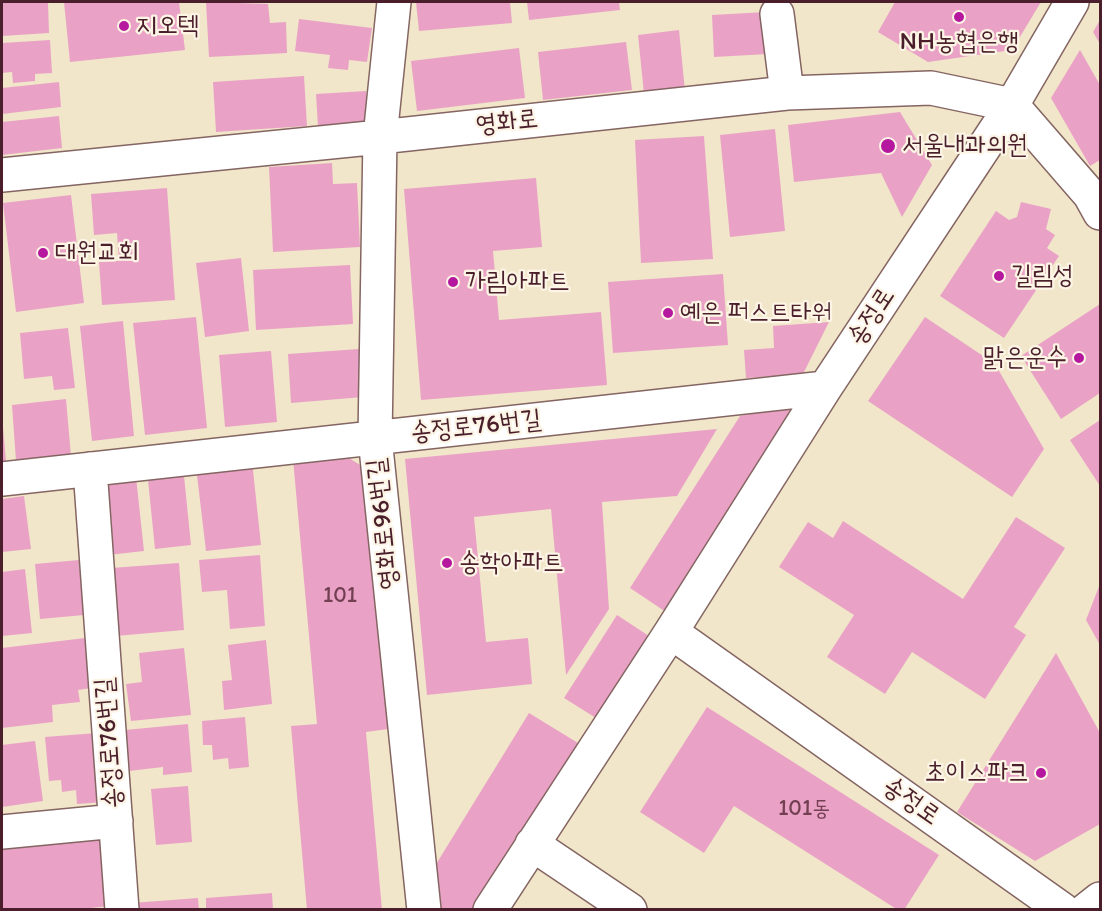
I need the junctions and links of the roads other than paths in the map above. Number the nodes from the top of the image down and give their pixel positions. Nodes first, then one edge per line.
1 (394, 2) edge
2 (1072, 2) edge
3 (777, 14) dead end
4 (787, 93) junction
5 (1012, 105) junction
6 (380, 137) junction
7 (2, 175) edge
8 (1097, 199) edge
9 (825, 388) junction
10 (375, 438) junction
11 (90, 469) junction
12 (2, 479) edge
13 (671, 632) junction
14 (116, 821) junction
15 (2, 832) edge
16 (532, 844) junction
17 (1101, 899) edge
18 (122, 909) edge
19 (424, 909) edge
20 (490, 909) edge
21 (630, 909) edge
22 (1063, 909) edge
23 (1086, 909) edge

1 - 6 street, 영화로96번길
2 - 5 street, 송정로
3 - 4 street
4 - 5 street, 영화로
4 - 6 street, 영화로
5 - 8 street
5 - 9 street, 송정로
6 - 7 street, 영화로
6 - 10 street, 영화로96번길
9 - 10 street, 송정로76번길
9 - 13 street, 송정로
10 - 11 street, 송정로76번길
10 - 19 street, 영화로96번길
11 - 12 street, 송정로76번길
11 - 14 street, 송정로76번길
13 - 16 street, 송정로
13 - 22 street, 송정로
14 - 15 street
14 - 18 street, 송정로76번길
16 - 20 street, 송정로
16 - 21 street
17 - 23 street

